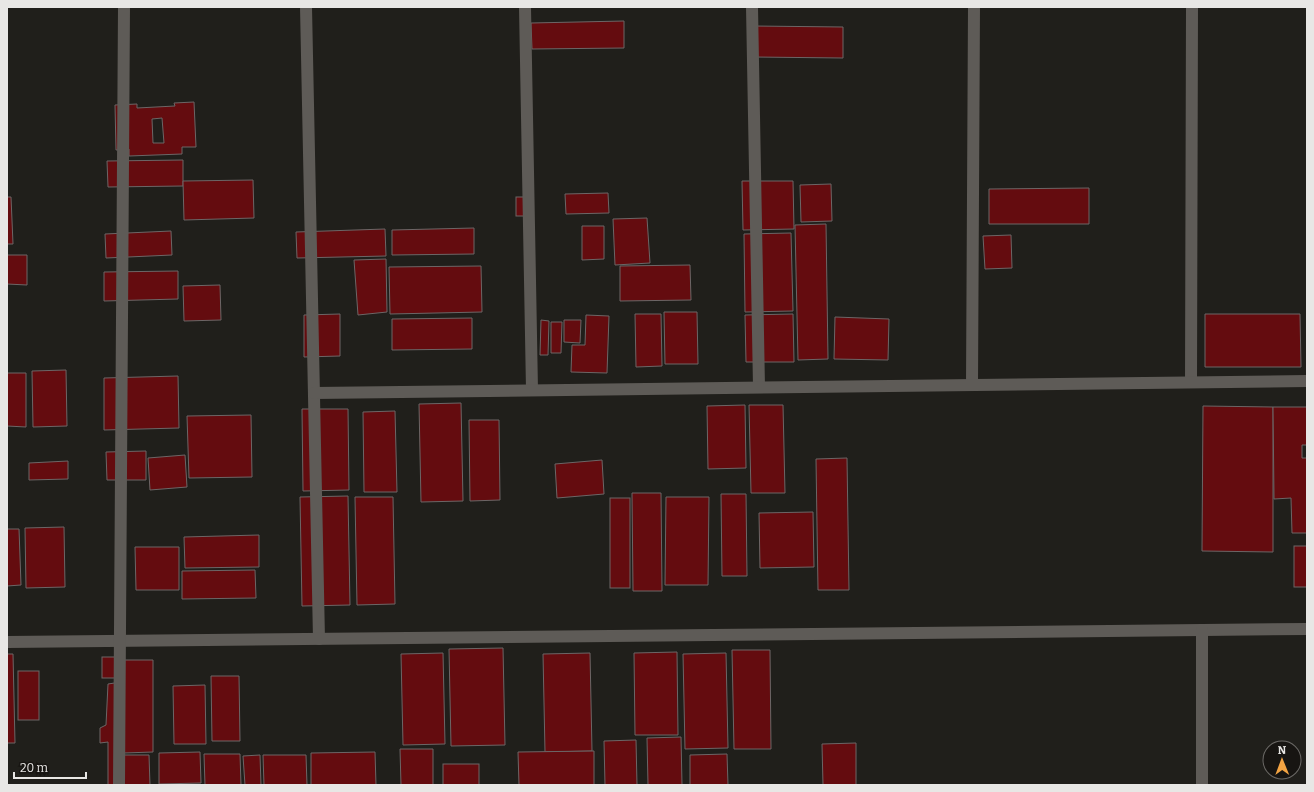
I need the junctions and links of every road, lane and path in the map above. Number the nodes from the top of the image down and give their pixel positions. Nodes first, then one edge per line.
1 (124, 7) edge
2 (306, 7) edge
3 (525, 7) edge
4 (752, 7) edge
5 (974, 7) edge
6 (1192, 7) edge
7 (1307, 381) edge
8 (1191, 382) junction
9 (972, 385) junction
10 (759, 387) junction
11 (532, 390) junction
12 (314, 393) junction
13 (1307, 629) edge
14 (1202, 630) junction
15 (319, 639) junction
16 (120, 641) junction
17 (7, 642) edge
18 (119, 785) edge
19 (1202, 785) edge

1 - 16 street
2 - 12 street
3 - 11 street
4 - 10 street
5 - 9 street
6 - 8 street
7 - 8 street
8 - 9 street
9 - 10 street
10 - 11 street
11 - 12 street
12 - 15 street
13 - 14 street
14 - 15 street
14 - 19 street
15 - 16 street
16 - 17 street
16 - 18 street

